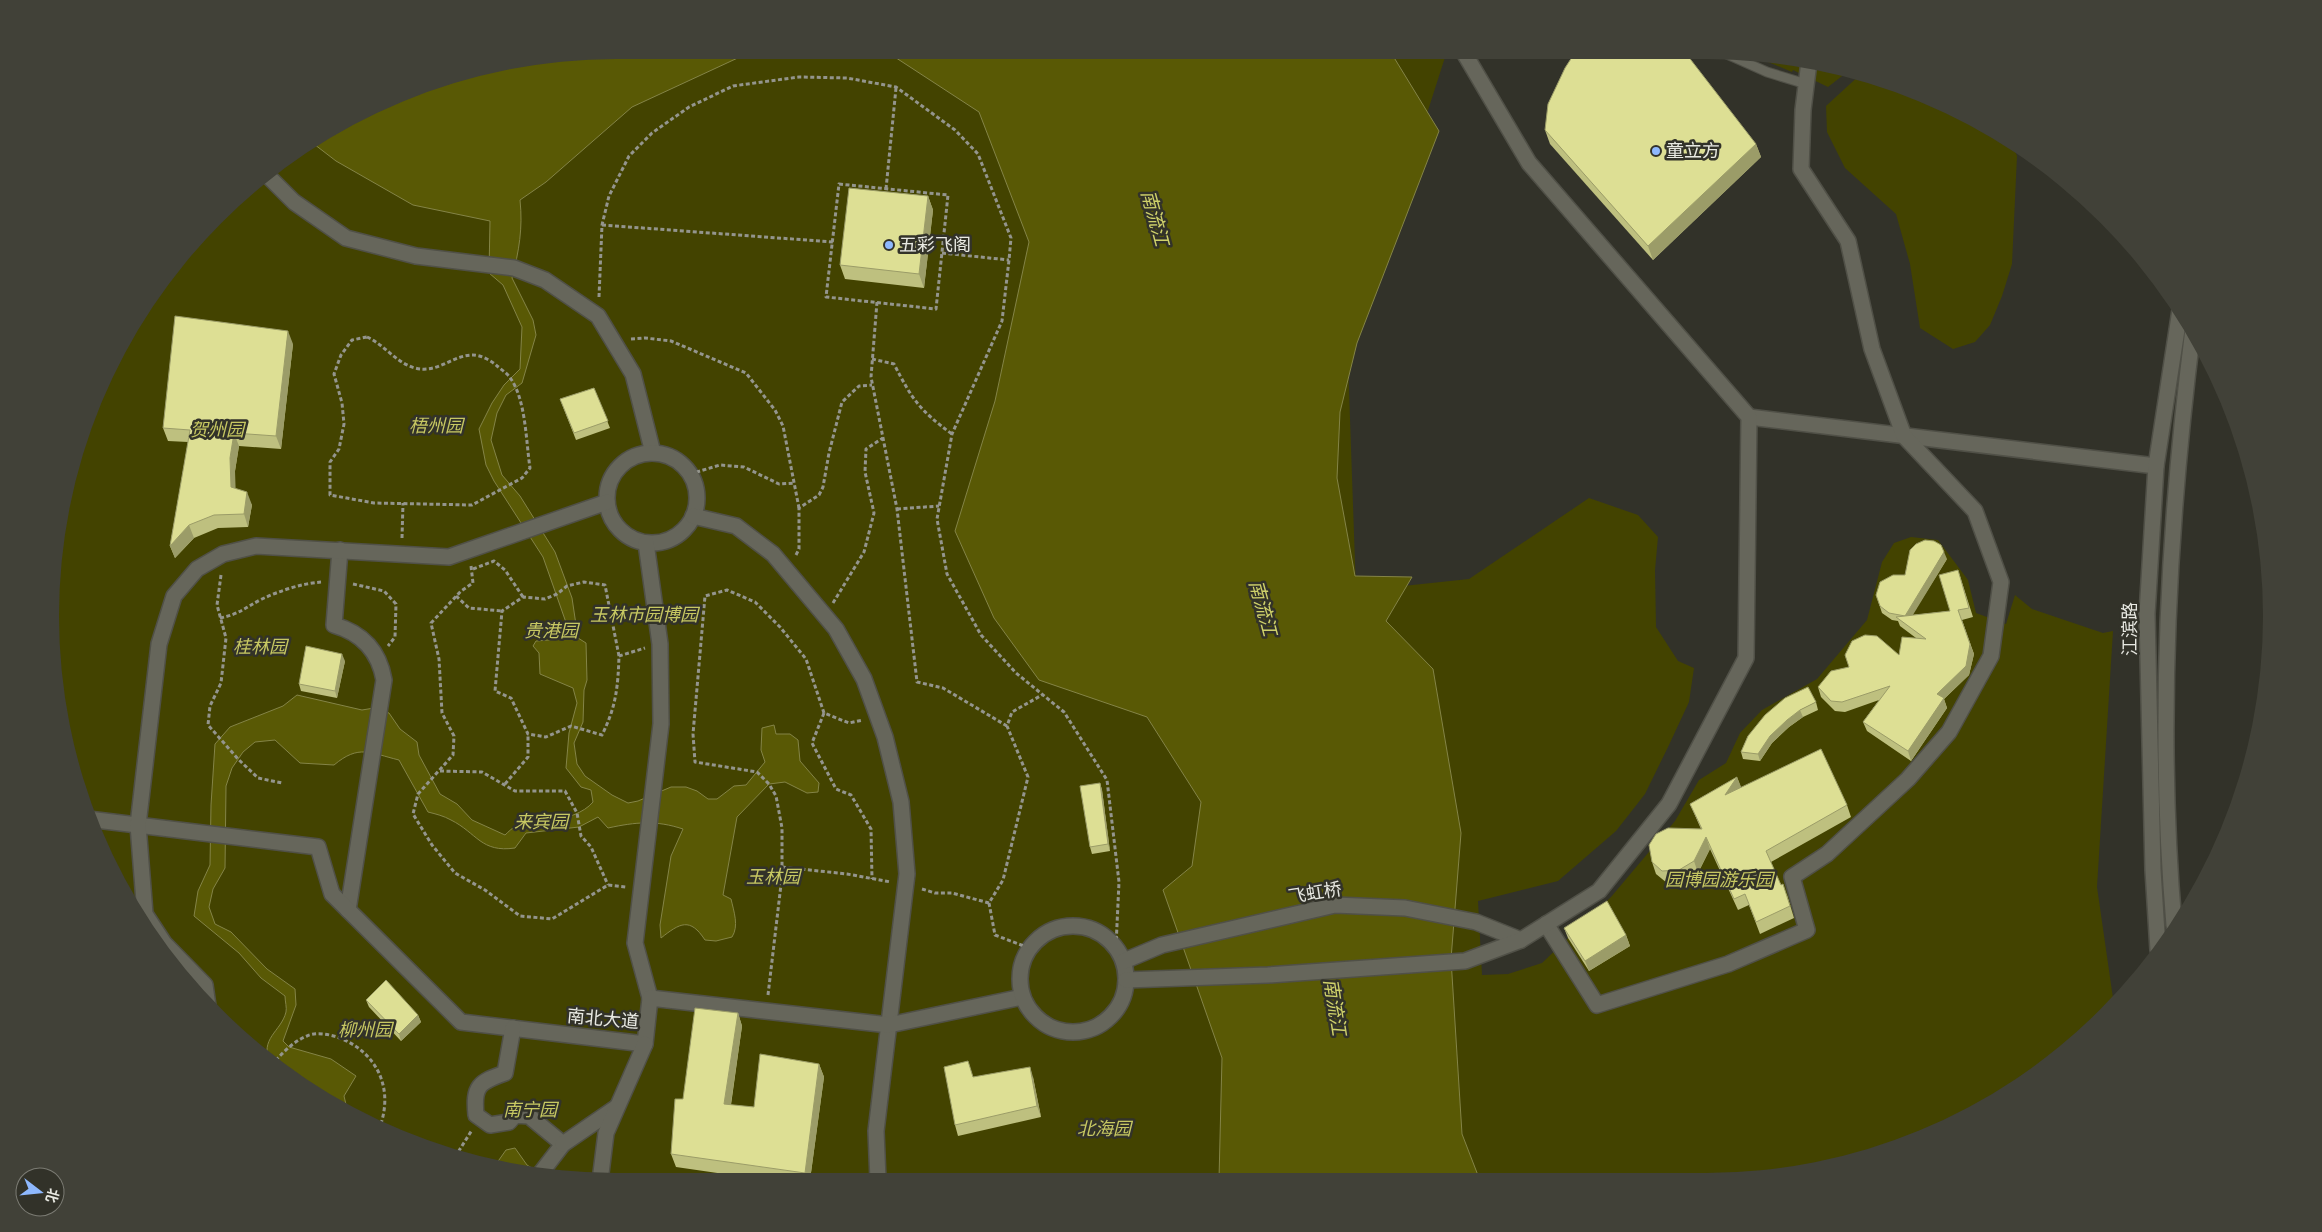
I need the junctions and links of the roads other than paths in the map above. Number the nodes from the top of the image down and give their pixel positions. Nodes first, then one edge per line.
1 (1468, 59) edge
2 (1740, 60) edge
3 (1808, 68) edge
4 (1806, 84) junction
5 (271, 179) edge
6 (2178, 321) edge
7 (2191, 342) edge
8 (1748, 417) junction
9 (1904, 436) junction
10 (653, 453) junction
11 (2156, 466) junction
12 (607, 502) junction
13 (693, 516) junction
14 (646, 543) junction
15 (340, 550) junction
16 (98, 820) edge
17 (138, 825) junction
18 (348, 910) junction
19 (145, 914) edge
20 (2174, 919) edge
21 (1546, 924) junction
22 (1521, 940) junction
23 (2157, 942) edge
24 (169, 949) edge
25 (1124, 961) junction
26 (1126, 980) junction
27 (206, 993) edge
28 (1022, 997) junction
29 (650, 998) junction
30 (888, 1025) junction
31 (513, 1028) junction
32 (645, 1044) junction
33 (617, 1107) junction
34 (563, 1144) junction
35 (544, 1168) edge
36 (601, 1173) edge
37 (878, 1173) edge

1 - 8 street
2 - 4 lane
3 - 4 street
4 - 9 street
5 - 10 street
6 - 11 street, 江滨路
7 - 20 street
8 - 9 street
8 - 21 street
9 - 11 street
9 - 21 street
10 - 12 street
10 - 13 street
11 - 23 street, 江滨路
12 - 14 street
12 - 15 street
13 - 14 street
13 - 30 street
14 - 29 street
15 - 17 street
15 - 18 street
16 - 17 street
17 - 18 street, 南北大道
17 - 19 street
18 - 31 street, 南北大道
21 - 22 street
22 - 25 street, 飞虹桥
22 - 26 street
24 - 27 street
25 - 26 street
25 - 28 street
26 - 28 street
28 - 30 street, 南北大道
29 - 30 street, 南北大道
29 - 32 street, 南北大道
30 - 37 street
31 - 32 street, 南北大道
31 - 34 street
32 - 33 street
33 - 34 street
33 - 36 street
34 - 35 street

